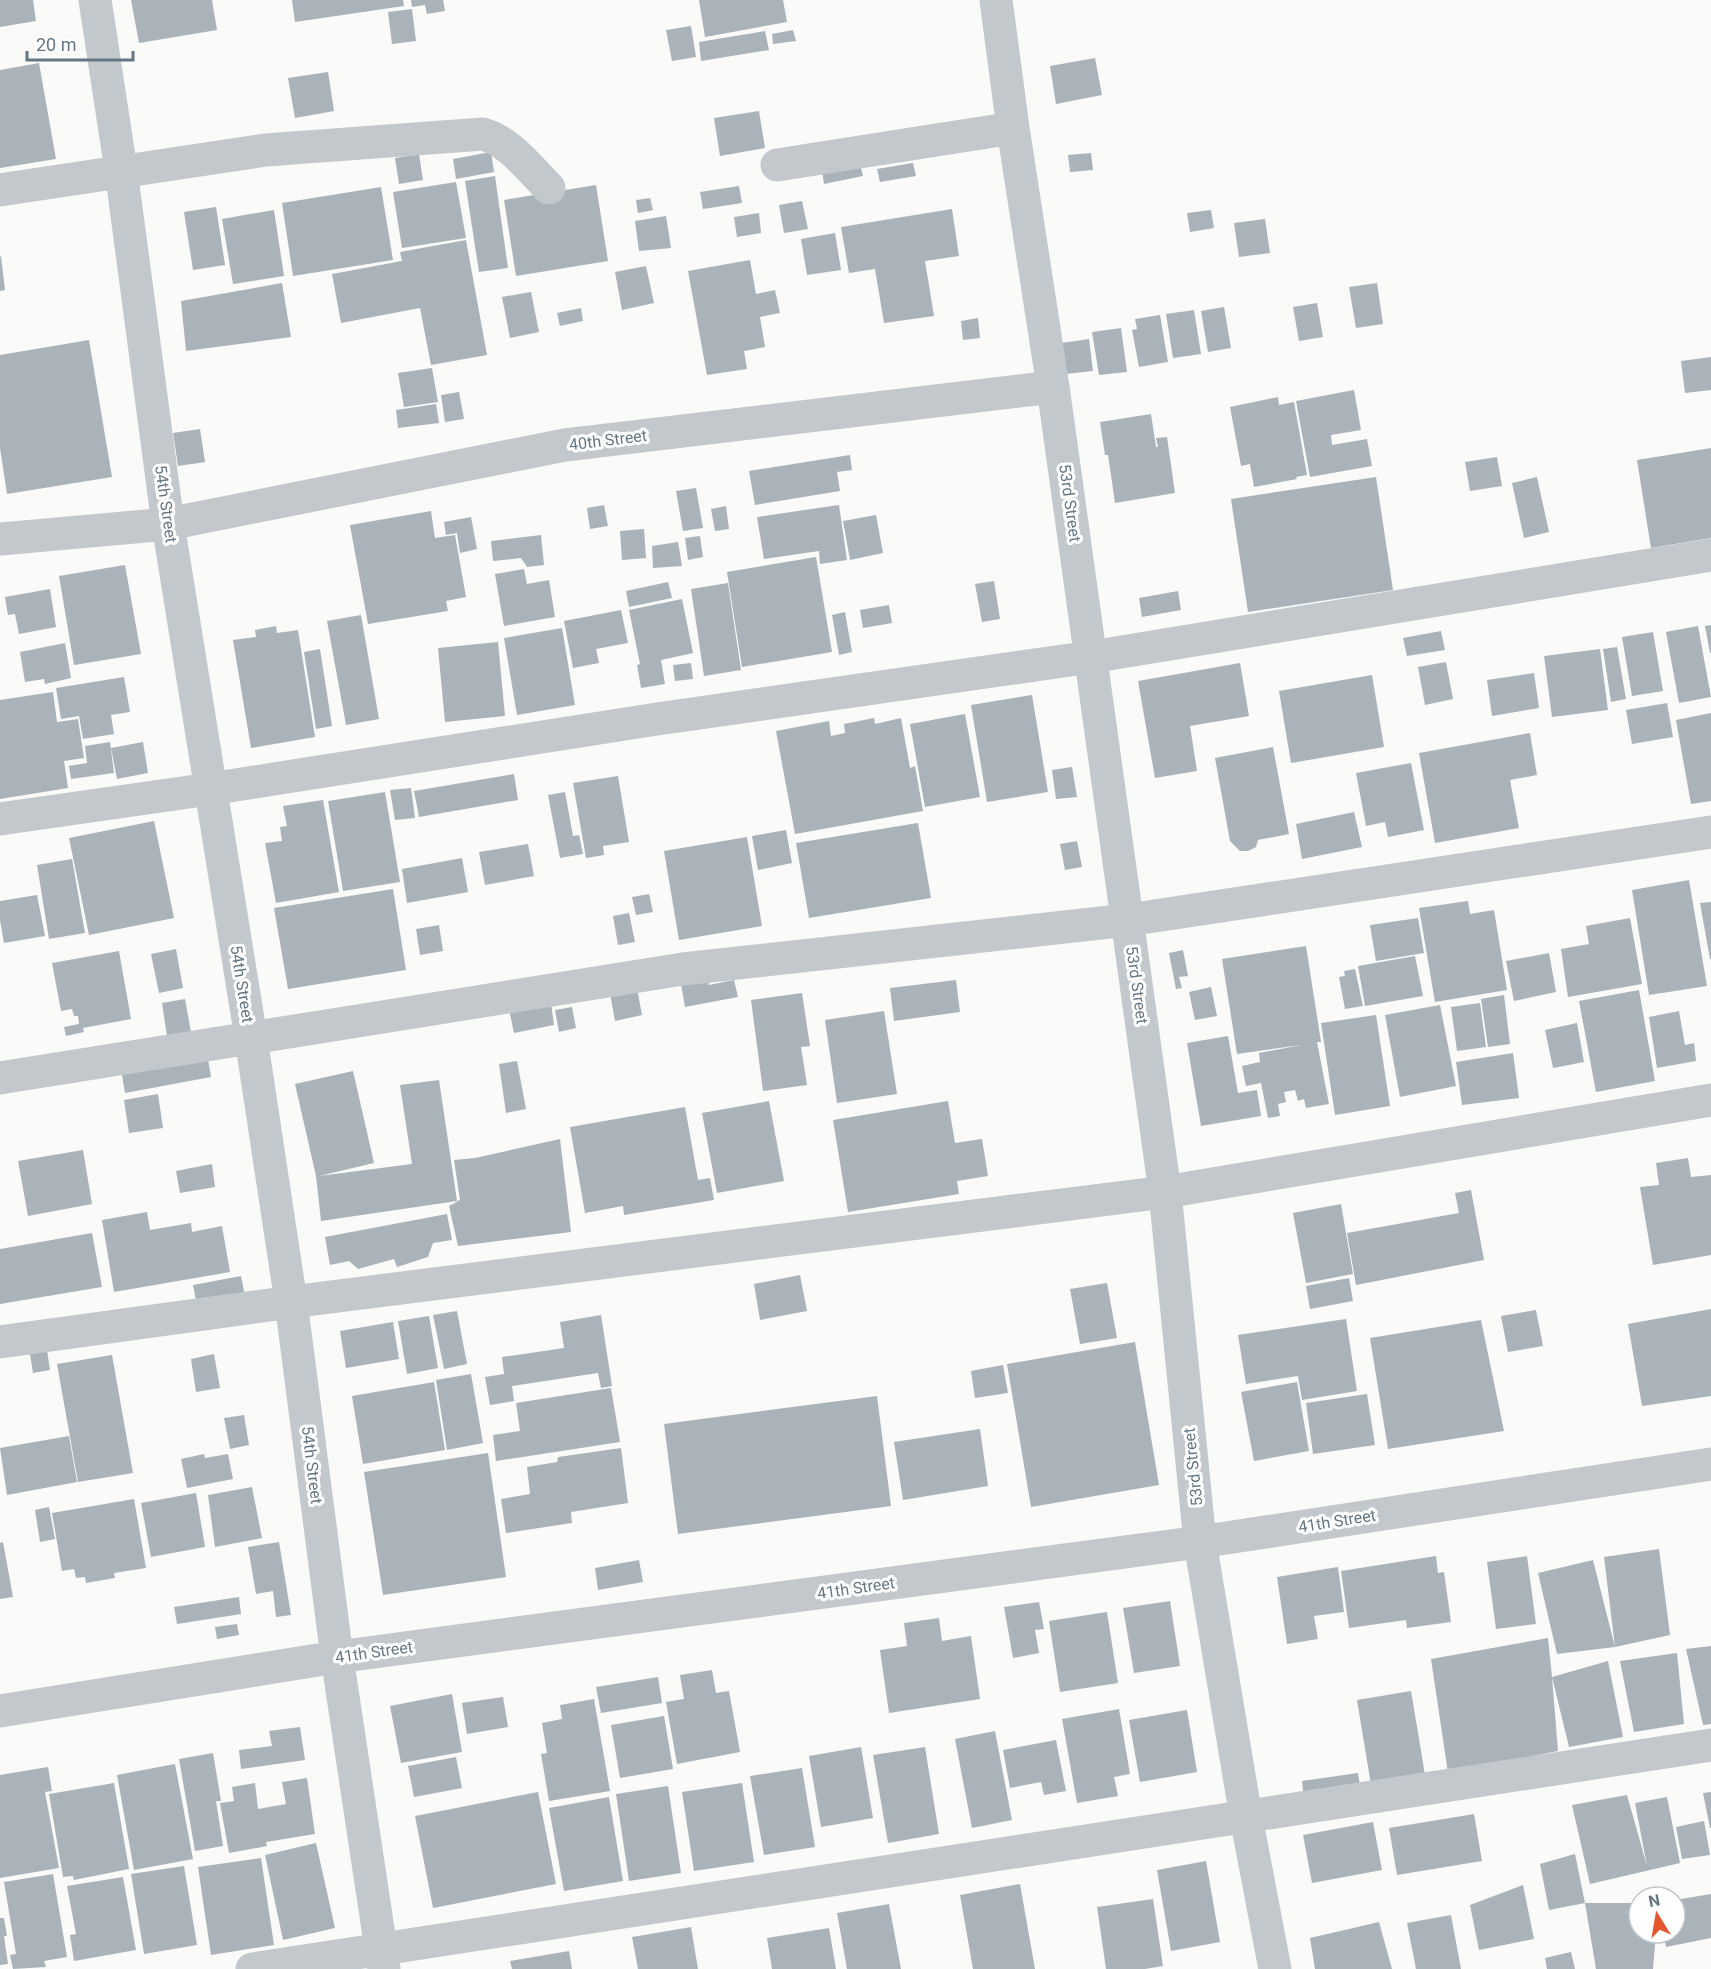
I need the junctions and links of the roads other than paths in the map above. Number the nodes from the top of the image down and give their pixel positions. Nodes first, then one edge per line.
1 (95, 0) edge
2 (996, 0) edge
3 (1013, 128) junction
4 (777, 165) dead end
5 (121, 170) junction
6 (549, 188) dead end
7 (0, 190) edge
8 (1053, 387) junction
9 (168, 524) junction
10 (0, 539) edge
11 (1711, 555) edge
12 (1091, 657) junction
13 (210, 789) junction
14 (0, 819) edge
15 (1711, 832) edge
16 (1128, 920) junction
17 (251, 1038) junction
18 (0, 1078) edge
19 (1711, 1100) edge
20 (1165, 1192) junction
21 (291, 1302) junction
22 (0, 1341) edge
23 (1711, 1464) edge
24 (1200, 1542) junction
25 (337, 1657) junction
26 (0, 1711) edge
27 (1711, 1745) edge
28 (1246, 1817) junction
29 (382, 1959) edge
30 (252, 1969) edge
31 (1275, 1969) edge

1 - 5 street, 54th Street
2 - 3 street, 53rd Street
3 - 4 street
3 - 8 street, 53rd Street
5 - 6 street
5 - 7 street
5 - 9 street, 54th Street
8 - 9 street, 40th Street
8 - 12 street, 53rd Street
9 - 10 street, 40th Street
9 - 13 street, 54th Street
11 - 12 street
12 - 13 street
12 - 16 street, 53rd Street
13 - 14 street
13 - 17 street, 54th Street
15 - 16 street
16 - 17 street
16 - 20 street, 53rd Street
17 - 18 street
17 - 21 street, 54th Street
19 - 20 street
20 - 21 street
20 - 24 street, 53rd Street
21 - 22 street
21 - 25 street, 54th Street
23 - 24 street, 41th Street
24 - 25 street, 41th Street
24 - 28 street, 53rd Street
25 - 26 street, 41th Street
25 - 29 street, 54th Street
27 - 28 street
28 - 29 street
28 - 31 street, 53rd Street
29 - 30 street

